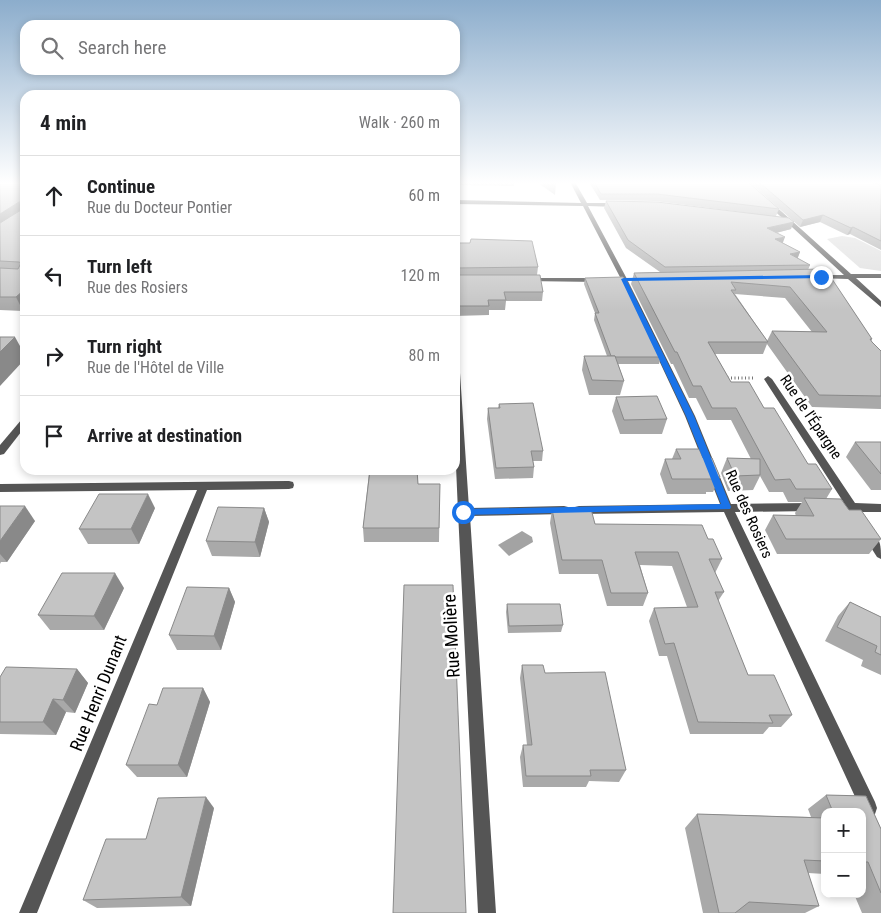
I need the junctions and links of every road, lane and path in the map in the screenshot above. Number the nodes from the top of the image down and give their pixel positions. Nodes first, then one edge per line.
1 (595, 225) edge
2 (793, 225) edge
3 (881, 276) edge
4 (812, 277) edge
5 (849, 277) junction
6 (614, 279) edge
7 (627, 279) junction
8 (515, 280) edge
9 (604, 280) edge
10 (881, 305) edge
11 (720, 378) edge
12 (768, 379) joint
13 (20, 427) edge
14 (0, 452) edge
15 (460, 454) edge
16 (289, 485) dead end
17 (203, 487) junction
18 (0, 488) edge
19 (727, 507) junction
20 (853, 508) junction
21 (881, 508) edge
22 (463, 512) junction
23 (881, 554) edge
24 (877, 825) edge
25 (28, 913) edge
26 (487, 913) edge

1 - 7 street, Rue des Rosiers
2 - 5 street
3 - 5 street
4 - 5 street
5 - 10 street
6 - 7 street
7 - 19 street, Rue des Rosiers
8 - 9 street
11 - 12 path, Rue de l'Épargne
12 - 20 street, Rue de l'Épargne
13 - 14 street
15 - 22 street, Rue Molière
16 - 17 street
17 - 18 street
17 - 25 street, Rue Henri Dunant
19 - 20 street
19 - 22 street
19 - 24 street, Rue des Rosiers
20 - 21 street
20 - 23 street, Rue de l'Épargne
22 - 26 street, Rue Molière

